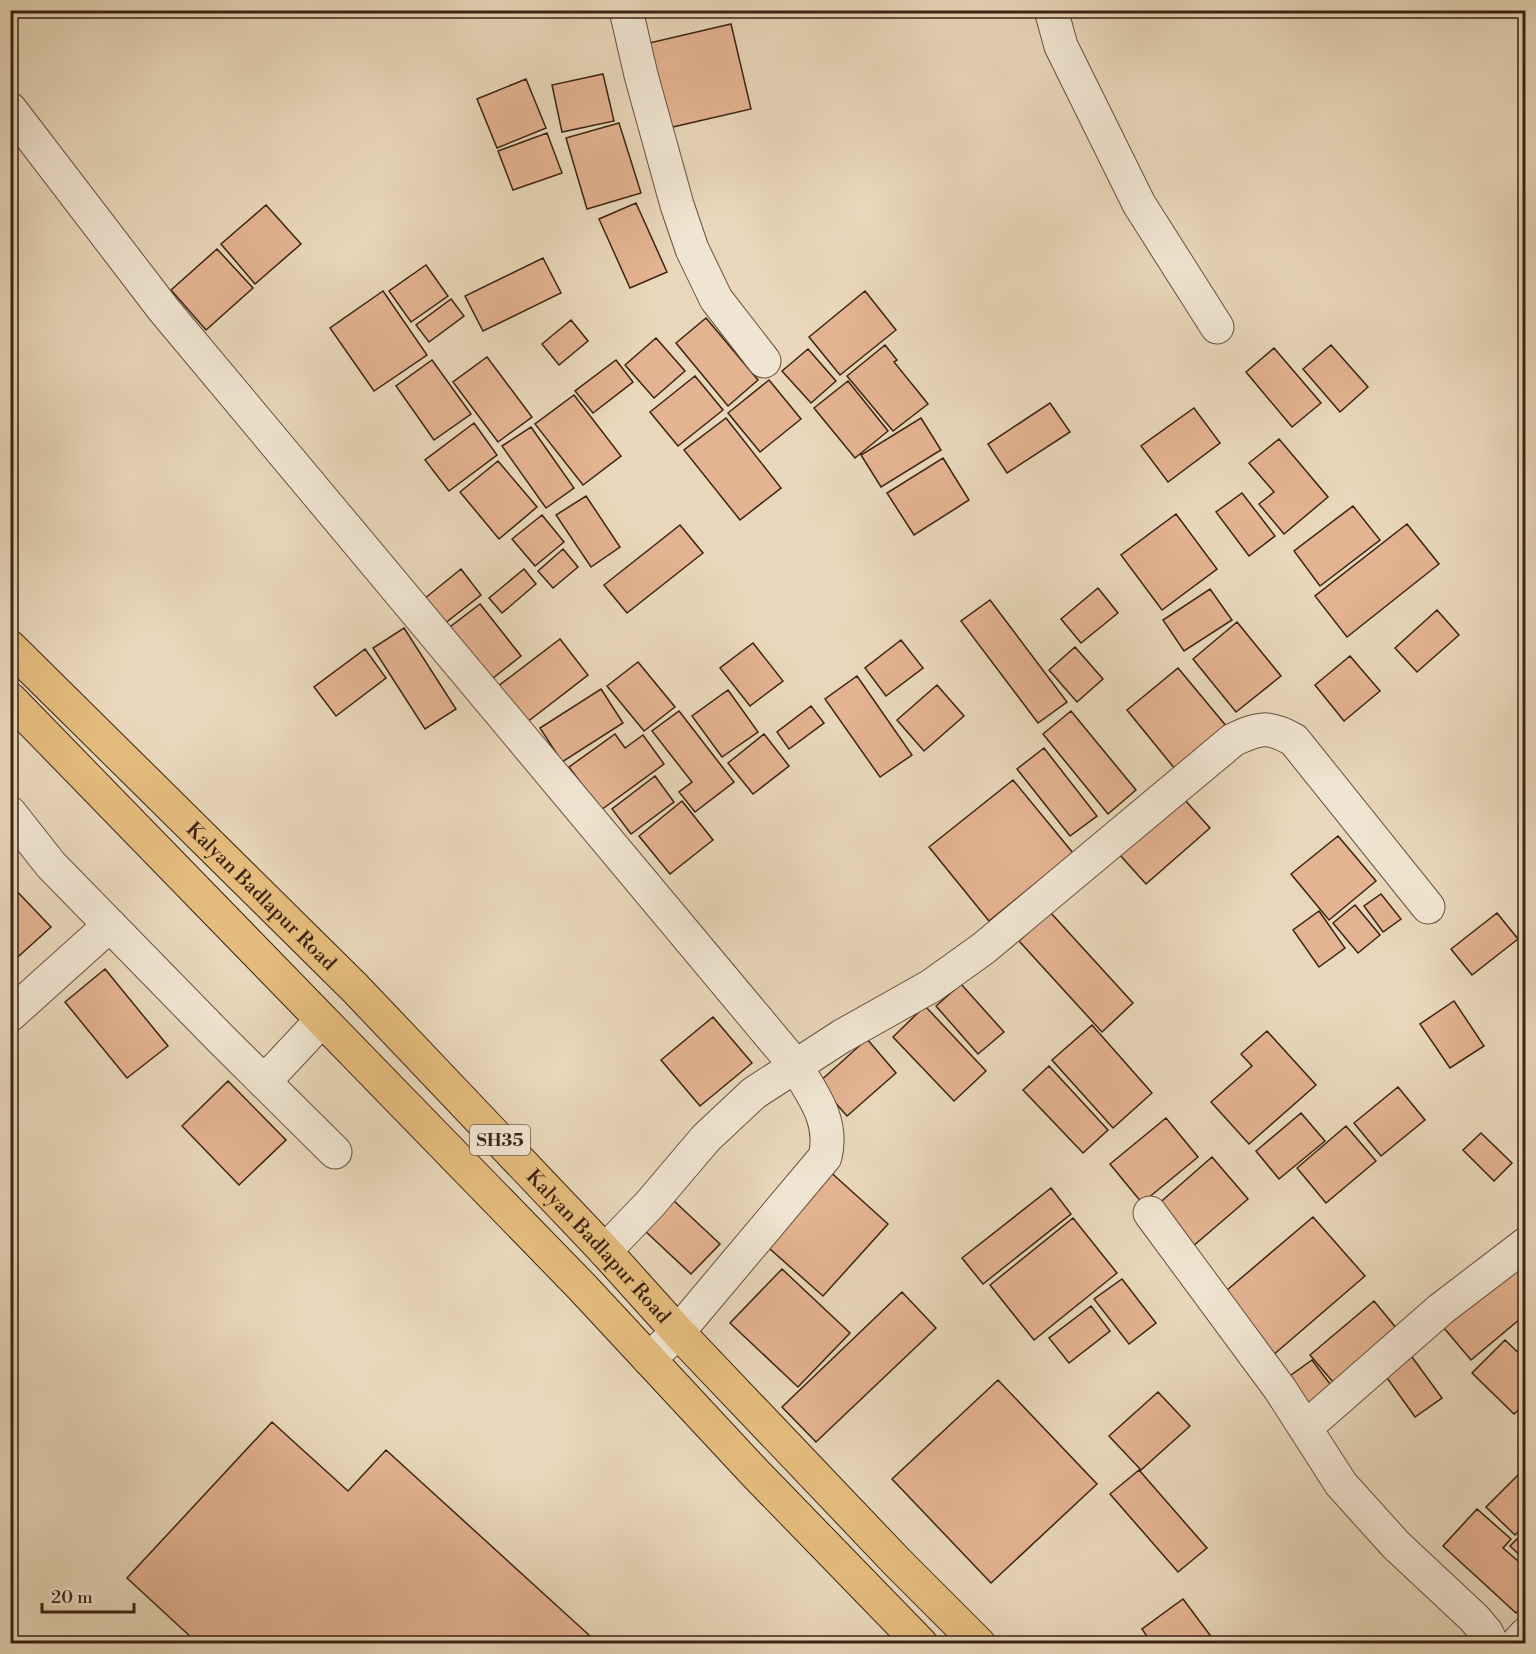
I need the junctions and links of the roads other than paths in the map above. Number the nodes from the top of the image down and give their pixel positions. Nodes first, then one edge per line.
1 (626, 10) edge
2 (1051, 10) edge
3 (10, 109) edge
4 (1217, 327) dead end
5 (764, 361) dead end
6 (10, 647) edge
7 (10, 699) edge
8 (10, 813) edge
9 (1428, 907) dead end
10 (110, 925) junction
11 (10, 1015) edge
12 (321, 1021) junction
13 (795, 1065) junction
14 (431, 1068) junction
15 (264, 1082) junction
16 (399, 1101) junction
17 (335, 1152) dead end
18 (1150, 1213) dead end
19 (1526, 1244) edge
20 (605, 1251) junction
21 (678, 1332) junction
22 (648, 1359) junction
23 (1305, 1428) junction
24 (1526, 1634) edge
25 (921, 1644) edge
26 (979, 1644) edge
27 (1492, 1644) edge
28 (1517, 1644) edge

1 - 5 street
2 - 4 street
3 - 13 street
6 - 14 main road, Kalyan Badlapur Road / SH35
7 - 12 main road, Kalyan Badlapur Road / SH35
8 - 10 street
9 - 13 street
10 - 11 street
10 - 15 street
12 - 15 street
12 - 16 main road, Kalyan Badlapur Road / SH35
13 - 20 street
13 - 21 street
14 - 16 main road
14 - 20 main road, Kalyan Badlapur Road / SH35
15 - 17 street
16 - 22 main road, Kalyan Badlapur Road / SH35
18 - 23 street
19 - 23 street
20 - 21 main road, Kalyan Badlapur Road / SH35
21 - 22 street
21 - 26 main road, Kalyan Badlapur Road / SH35
22 - 25 main road, Kalyan Badlapur Road / SH35
23 - 27 street
24 - 28 street

